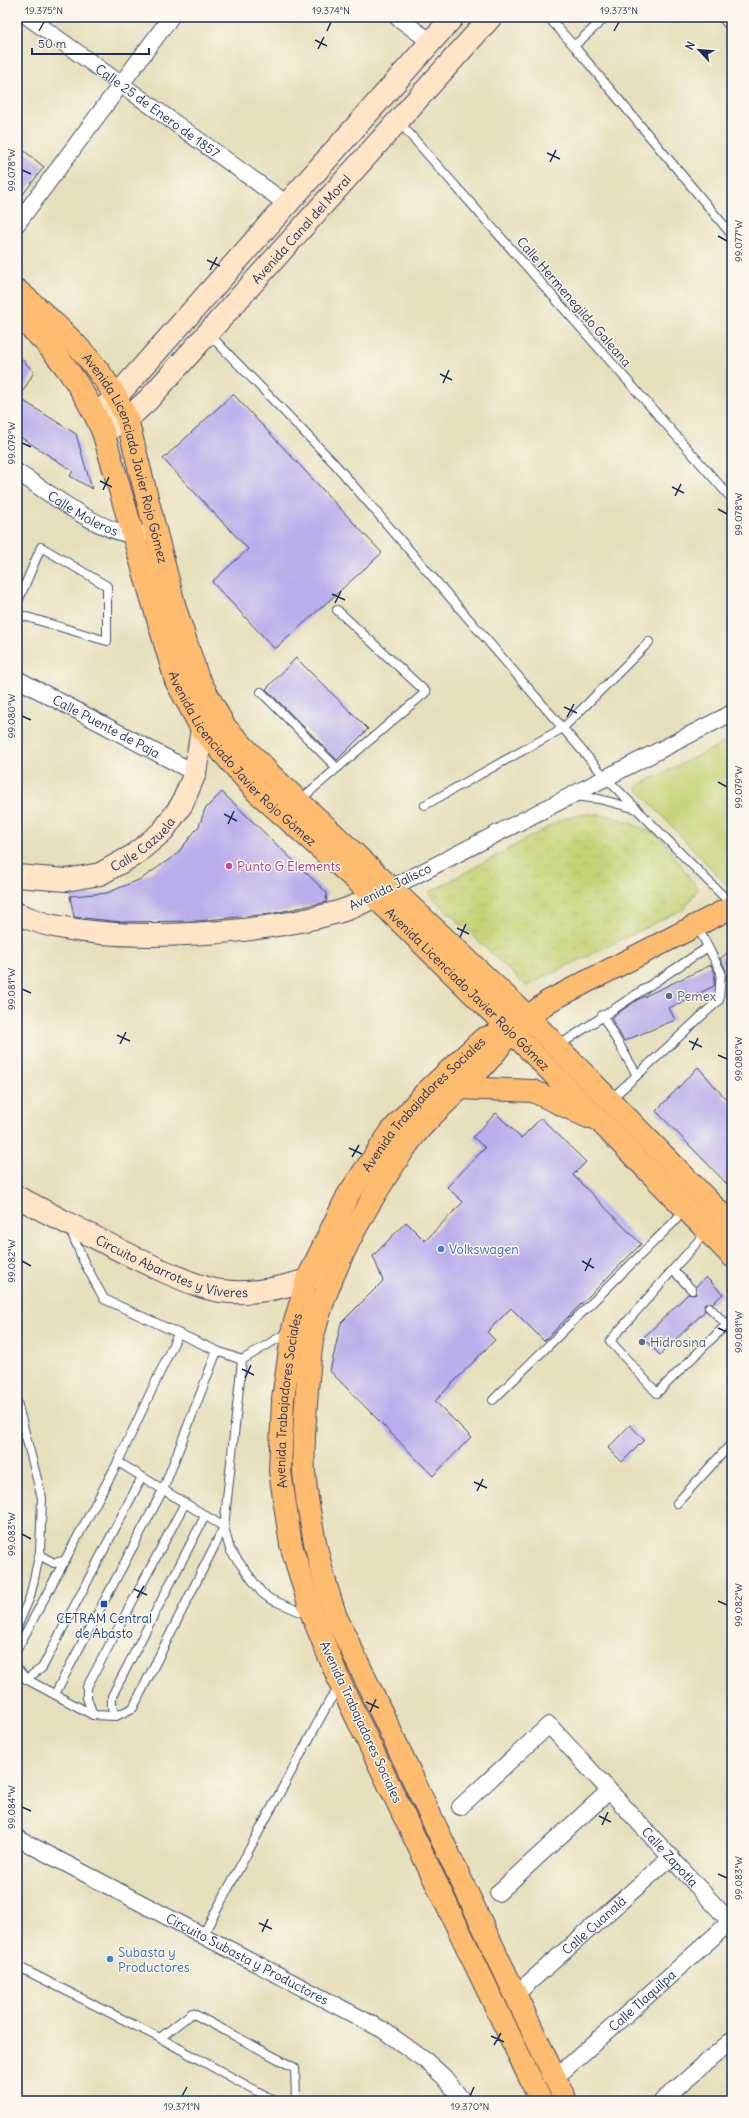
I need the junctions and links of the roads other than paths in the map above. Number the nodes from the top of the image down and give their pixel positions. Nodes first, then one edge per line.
1 (28, 17) edge
2 (171, 17) edge
3 (396, 17) edge
4 (453, 17) edge
5 (491, 17) edge
6 (548, 17) edge
7 (606, 17) edge
8 (727, 17) edge
9 (732, 23) edge
10 (431, 42) junction
11 (574, 46) junction
12 (122, 84) junction
13 (397, 120) junction
14 (287, 204) junction
15 (17, 224) edge
16 (732, 235) edge
17 (17, 290) edge
18 (17, 316) edge
19 (209, 334) junction
20 (117, 396) junction
21 (127, 419) junction
22 (100, 424) junction
23 (17, 472) edge
24 (732, 499) edge
25 (156, 531) junction
26 (134, 535) junction
27 (155, 573) junction
28 (17, 604) edge
29 (337, 610) dead end
30 (17, 614) edge
31 (649, 642) dead end
32 (17, 679) edge
33 (261, 692) dead end
34 (732, 713) edge
35 (564, 728) junction
36 (202, 729) junction
37 (337, 768) junction
38 (195, 773) junction
39 (605, 777) junction
40 (568, 796) junction
41 (425, 805) dead end
42 (291, 808) junction
43 (638, 809) junction
44 (17, 876) edge
45 (383, 893) junction
46 (732, 906) edge
47 (17, 914) edge
48 (696, 924) junction
49 (708, 947) junction
50 (602, 1015) junction
51 (527, 1016) junction
52 (510, 1030) junction
53 (557, 1046) junction
54 (637, 1075) junction
55 (459, 1088) junction
56 (610, 1100) junction
57 (603, 1124) junction
58 (17, 1197) edge
59 (685, 1208) junction
60 (67, 1223) junction
61 (718, 1223) edge
62 (732, 1256) edge
63 (673, 1270) junction
64 (334, 1271) junction
65 (307, 1280) junction
66 (692, 1290) dead end
67 (709, 1307) dead end
68 (729, 1322) edge
69 (293, 1329) junction
70 (178, 1334) junction
71 (216, 1351) junction
72 (242, 1360) junction
73 (493, 1400) dead end
74 (17, 1402) edge
75 (732, 1443) edge
76 (118, 1462) junction
77 (142, 1477) junction
78 (163, 1490) junction
79 (185, 1503) junction
80 (677, 1503) dead end
81 (205, 1516) junction
82 (224, 1527) junction
83 (40, 1552) junction
84 (63, 1561) junction
85 (325, 1617) junction
86 (17, 1627) edge
87 (17, 1649) edge
88 (17, 1668) edge
89 (26, 1679) junction
90 (341, 1685) junction
91 (55, 1694) junction
92 (93, 1715) junction
93 (116, 1716) junction
94 (609, 1791) junction
95 (460, 1807) dead end
96 (17, 1838) edge
97 (671, 1857) junction
98 (498, 1893) dead end
99 (731, 1923) edge
100 (203, 1935) junction
101 (17, 1966) edge
102 (516, 1994) junction
103 (160, 2038) junction
104 (731, 2042) edge
105 (554, 2078) junction
106 (275, 2101) edge
107 (296, 2101) edge
108 (463, 2101) edge
109 (541, 2101) edge
110 (566, 2101) edge
111 (663, 2101) edge

1 - 12 street, Calle 25 de Enero de 1857
2 - 12 street
3 - 10 street
4 - 10 main road, Avenida Canal del Moral
5 - 13 main road, Avenida Canal del Moral
6 - 11 lane
7 - 11 lane
8 - 9 street
10 - 14 main road, Avenida Canal del Moral
11 - 16 lane
12 - 14 street, Calle 25 de Enero de 1857
12 - 15 street
13 - 19 main road, Avenida Canal del Moral
13 - 24 lane, Calle Hermenegildo Galeana
14 - 20 main road, Avenida Canal del Moral
17 - 20 main road, Avenida Licenciado Javier Rojo Gómez
18 - 22 main road, Avenida Licenciado Javier Rojo Gómez
19 - 21 main road, Avenida Canal del Moral
19 - 35 lane
20 - 21 main road, Avenida Licenciado Javier Rojo Gómez
20 - 22 main road, Avenida Canal del Moral
21 - 22 main road, Avenida Canal del Moral
21 - 25 main road, Avenida Licenciado Javier Rojo Gómez
22 - 26 main road, Avenida Licenciado Javier Rojo Gómez
23 - 26 street, Calle Moleros
25 - 26 street, Calle Moleros
25 - 27 main road, Avenida Licenciado Javier Rojo Gómez
26 - 27 main road, Avenida Licenciado Javier Rojo Gómez
27 - 36 main road, Avenida Licenciado Javier Rojo Gómez
27 - 42 main road, Avenida Licenciado Javier Rojo Gómez
28 - 30 lane
29 - 37 lane
31 - 35 lane
32 - 38 street, Calle Puente de Paja
33 - 37 lane
34 - 39 street, Avenida Jalisco
35 - 39 lane
35 - 41 lane
36 - 38 main road, Calle Cazuela
36 - 42 main road, Avenida Licenciado Javier Rojo Gómez
37 - 42 lane
38 - 44 main road, Calle Cazuela
39 - 40 street, Avenida Jalisco
39 - 43 lane
40 - 43 lane
40 - 45 street, Avenida Jalisco
42 - 45 main road, Avenida Licenciado Javier Rojo Gómez
43 - 46 lane
45 - 47 main road, Avenida Jalisco
45 - 51 main road, Avenida Licenciado Javier Rojo Gómez
45 - 52 main road, Avenida Licenciado Javier Rojo Gómez
46 - 48 main road
48 - 49 lane
48 - 51 main road
49 - 50 lane
49 - 54 lane
50 - 53 lane
50 - 54 lane
51 - 52 main road
51 - 53 main road, Avenida Licenciado Javier Rojo Gómez
52 - 55 main road, Avenida Trabajadores Sociales
52 - 57 main road, Avenida Licenciado Javier Rojo Gómez
52 - 65 main road, Avenida Trabajadores Sociales
53 - 56 main road, Avenida Licenciado Javier Rojo Gómez
54 - 56 lane
55 - 57 main road
55 - 64 main road, Avenida Trabajadores Sociales
56 - 61 main road, Avenida Licenciado Javier Rojo Gómez
57 - 59 main road, Avenida Licenciado Javier Rojo Gómez
58 - 60 main road, Circuito Abarrotes y Víveres
59 - 61 main road, Avenida Licenciado Javier Rojo Gómez
59 - 73 lane
60 - 65 main road, Circuito Abarrotes y Víveres
60 - 70 lane
61 - 62 main road, Avenida Licenciado Javier Rojo Gómez
61 - 63 lane
63 - 66 lane
63 - 68 lane
64 - 65 main road, Circuito Abarrotes y Víveres
64 - 85 main road, Avenida Trabajadores Sociales
65 - 69 main road, Avenida Trabajadores Sociales
67 - 68 lane
69 - 72 lane
69 - 85 main road, Avenida Trabajadores Sociales
70 - 71 lane
70 - 76 lane
71 - 72 lane
71 - 78 lane
72 - 82 lane
74 - 83 lane
75 - 80 lane
76 - 77 lane
76 - 84 lane
77 - 78 lane
77 - 89 lane
78 - 79 lane
78 - 91 lane
79 - 81 lane
79 - 92 lane
81 - 82 lane
81 - 93 lane
82 - 85 lane
82 - 93 lane
83 - 84 lane
83 - 86 lane
84 - 87 lane
85 - 90 main road, Avenida Trabajadores Sociales
85 - 102 main road, Avenida Trabajadores Sociales
88 - 89 lane
89 - 91 lane
90 - 100 lane
90 - 109 main road, Avenida Trabajadores Sociales
91 - 92 lane
92 - 93 lane
94 - 95 street, Calle Zapotla
94 - 97 street, Calle Zapotla
94 - 98 street
96 - 100 street, Circuito Subasta y Productores
97 - 99 street, Calle Zapotla
97 - 102 street, Calle Cuanalá
99 - 105 street, Calle Tlaquilpa
100 - 108 street, Circuito Subasta y Productores
101 - 103 lane
102 - 105 main road, Avenida Trabajadores Sociales
103 - 106 lane
103 - 107 lane
104 - 111 street
105 - 110 main road, Avenida Trabajadores Sociales

